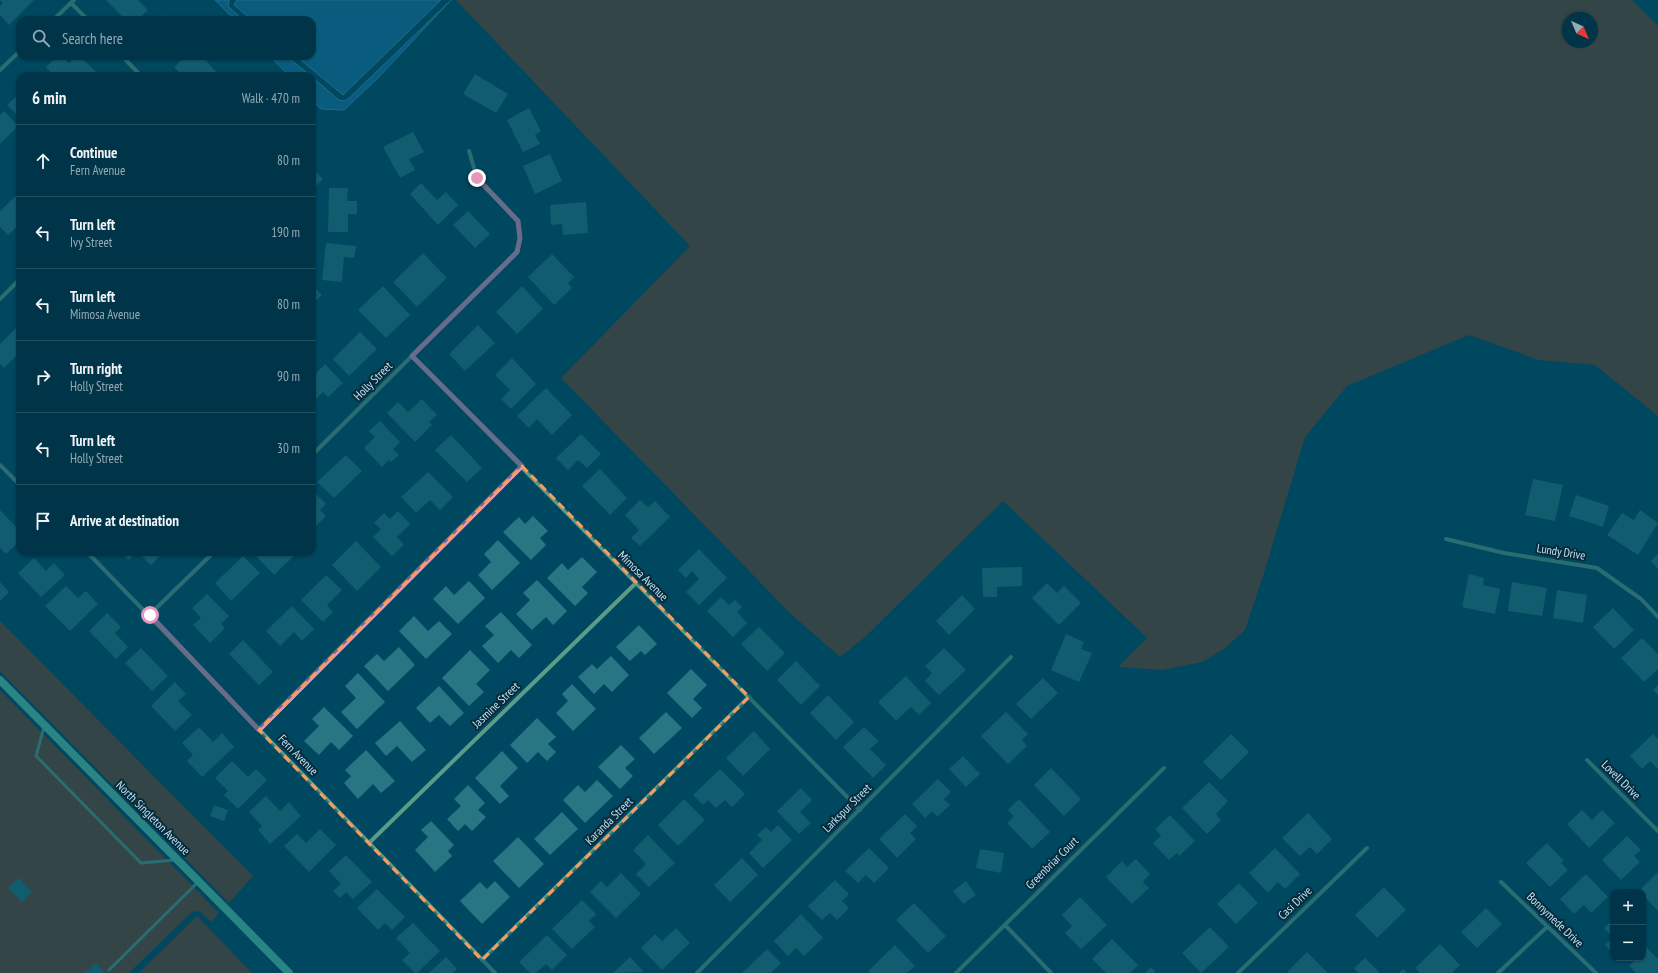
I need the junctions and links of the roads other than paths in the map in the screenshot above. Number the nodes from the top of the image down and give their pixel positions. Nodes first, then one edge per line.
1 (73, 1) edge
2 (57, 16) edge
3 (85, 16) edge
4 (16, 55) edge
5 (126, 60) edge
6 (0, 70) edge
7 (137, 72) edge
8 (469, 151) dead end
9 (16, 283) edge
10 (0, 299) edge
11 (412, 356) junction
12 (316, 451) edge
13 (0, 465) edge
14 (522, 466) junction
15 (16, 481) edge
16 (1446, 539) dead end
17 (91, 556) edge
18 (210, 556) edge
19 (636, 582) junction
20 (150, 615) junction
21 (1658, 617) edge
22 (1011, 657) dead end
23 (0, 680) edge
24 (749, 697) junction
25 (44, 725) junction
26 (259, 730) junction
27 (1587, 760) dead end
28 (1164, 768) dead end
29 (860, 810) junction
30 (1658, 831) edge
31 (370, 842) junction
32 (1367, 848) dead end
33 (177, 860) junction
34 (198, 882) junction
35 (1501, 882) dead end
36 (1005, 925) junction
37 (1547, 927) junction
38 (482, 960) junction
39 (109, 970) dead end
40 (289, 973) edge
41 (495, 973) edge
42 (697, 973) edge
43 (956, 973) edge
44 (1051, 973) edge
45 (1238, 973) edge
46 (1498, 973) edge
47 (1596, 973) edge

1 - 2 street
1 - 3 street
4 - 6 street
5 - 7 street
8 - 11 street, Holly Street
9 - 10 street
11 - 12 street, Holly Street
11 - 14 street, Mimosa Avenue
13 - 15 street
14 - 19 street, Mimosa Avenue
14 - 26 street
16 - 21 street, Lundy Drive
17 - 20 street, Fern Avenue
18 - 20 street
19 - 24 street, Mimosa Avenue
19 - 31 street, Jasmine Street
20 - 26 street, Fern Avenue
22 - 29 street, Larkspur Street
23 - 25 street, North Singleton Avenue
24 - 29 street, Mimosa Avenue
24 - 38 street, Karanda Street
25 - 33 street, North Singleton Avenue
25 - 33 lane
26 - 31 street, Fern Avenue
27 - 30 street, Lovell Drive
28 - 36 street, Greenbriar Court
29 - 42 street, Larkspur Street
31 - 38 street, Fern Avenue
32 - 45 street, Casi Drive
33 - 34 street, North Singleton Avenue
34 - 39 lane
34 - 40 street, North Singleton Avenue
35 - 37 street, Bonnymede Drive
36 - 43 street, Greenbriar Court
36 - 44 street
37 - 46 street
37 - 47 street, Bonnymede Drive
38 - 41 street, Fern Avenue

